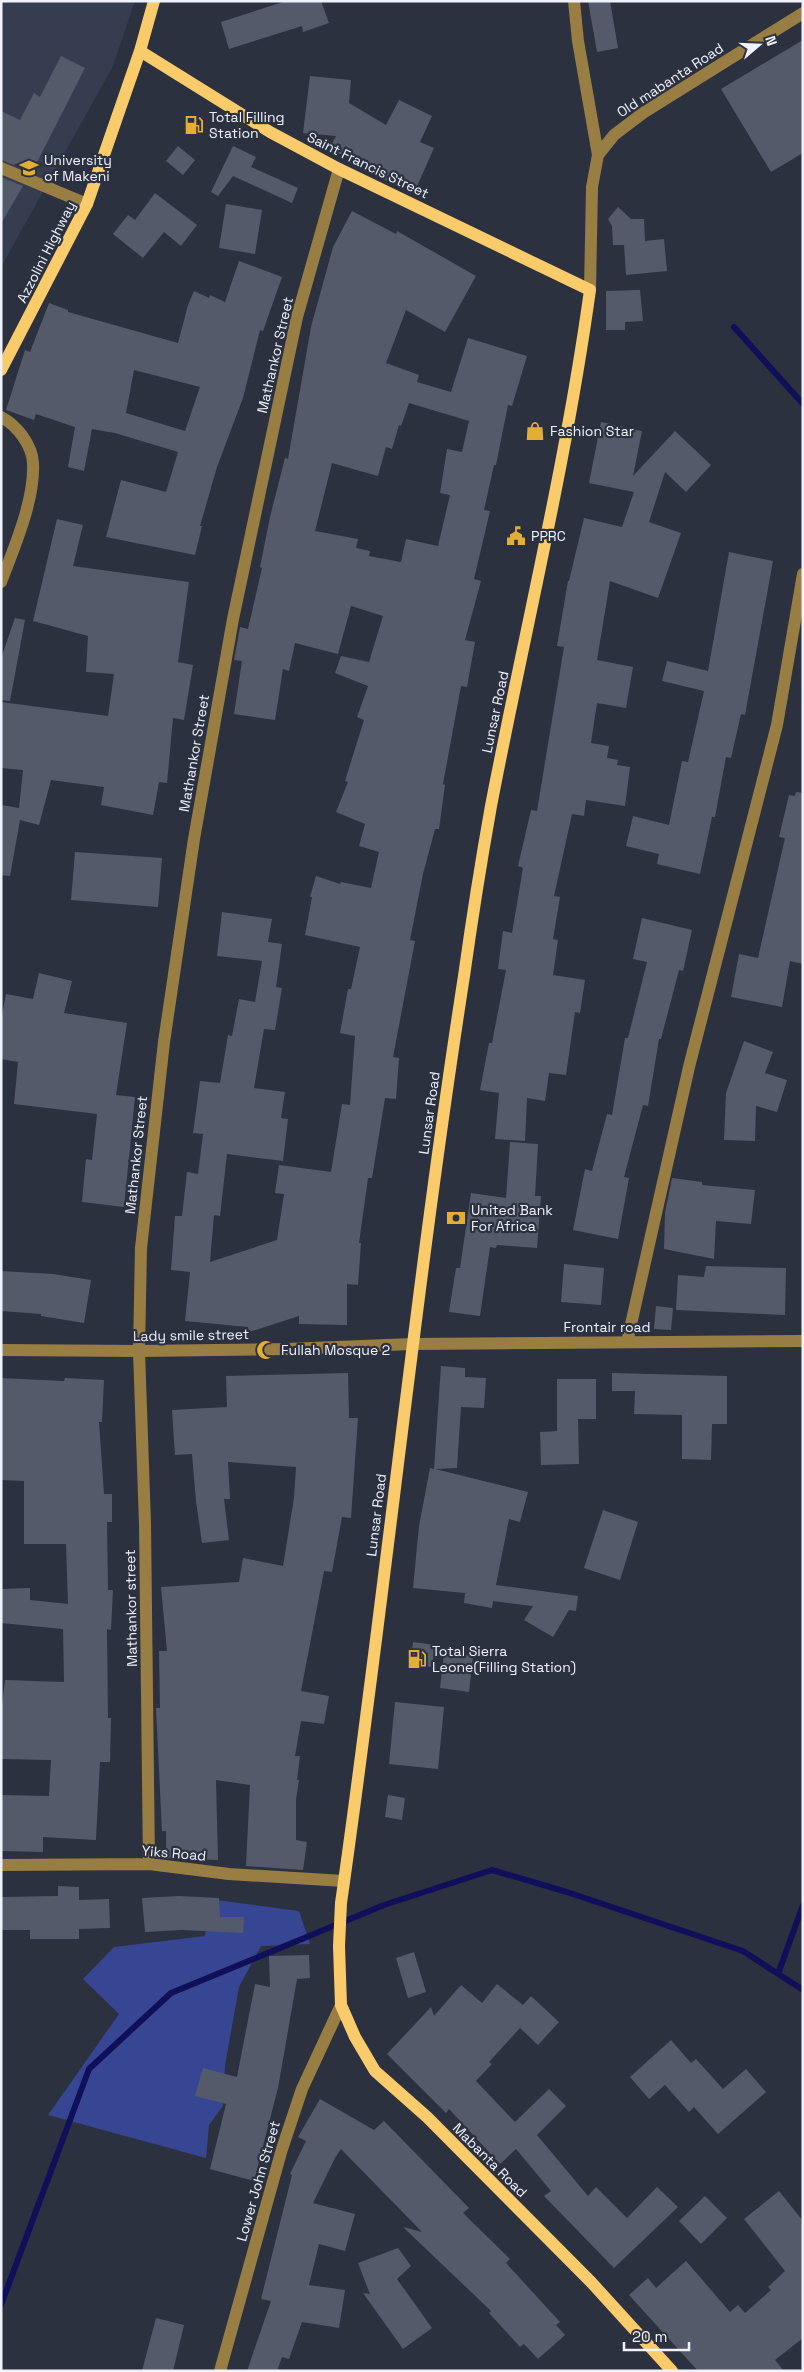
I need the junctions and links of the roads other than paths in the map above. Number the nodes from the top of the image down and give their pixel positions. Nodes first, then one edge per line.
1 (154, 1) edge
2 (574, 1) edge
3 (803, 13) edge
4 (140, 51) junction
5 (598, 155) junction
6 (1, 168) edge
7 (339, 169) junction
8 (87, 204) junction
9 (590, 290) junction
10 (1, 370) edge
11 (1, 417) edge
12 (803, 574) edge
13 (1, 582) edge
14 (803, 1341) edge
15 (627, 1342) junction
16 (412, 1344) junction
17 (1, 1350) edge
18 (139, 1351) junction
19 (150, 1864) junction
20 (1, 1865) edge
21 (344, 1881) junction
22 (339, 1946) joint
23 (341, 2005) junction
24 (220, 2371) edge
25 (672, 2371) edge

1 - 4 main road, Azzolini Highway
2 - 5 street
3 - 5 street, Old mabanta Road
4 - 7 main road, Saint Francis Street
4 - 8 main road, Azzolini Highway
5 - 9 street, Old mabanta Road
6 - 8 street
7 - 9 main road, Saint Francis Street
7 - 18 street, Mathankor Street
8 - 10 main road, Azzolini Highway
9 - 16 main road, Lunsar Road
11 - 13 street
12 - 15 street
14 - 15 street, Frontair road
15 - 16 street, Frontair road
16 - 18 street, Lady smile street
16 - 21 main road, Lunsar Road
17 - 18 street, Lady smile street
18 - 19 street, Mathankor street
19 - 20 street, Yiks Road
19 - 21 street, Yiks Road
21 - 22 main road, Lunsar Road
22 - 23 main road, Mabanta Road
23 - 24 street, Lower John Street
23 - 25 main road, Mabanta Road

